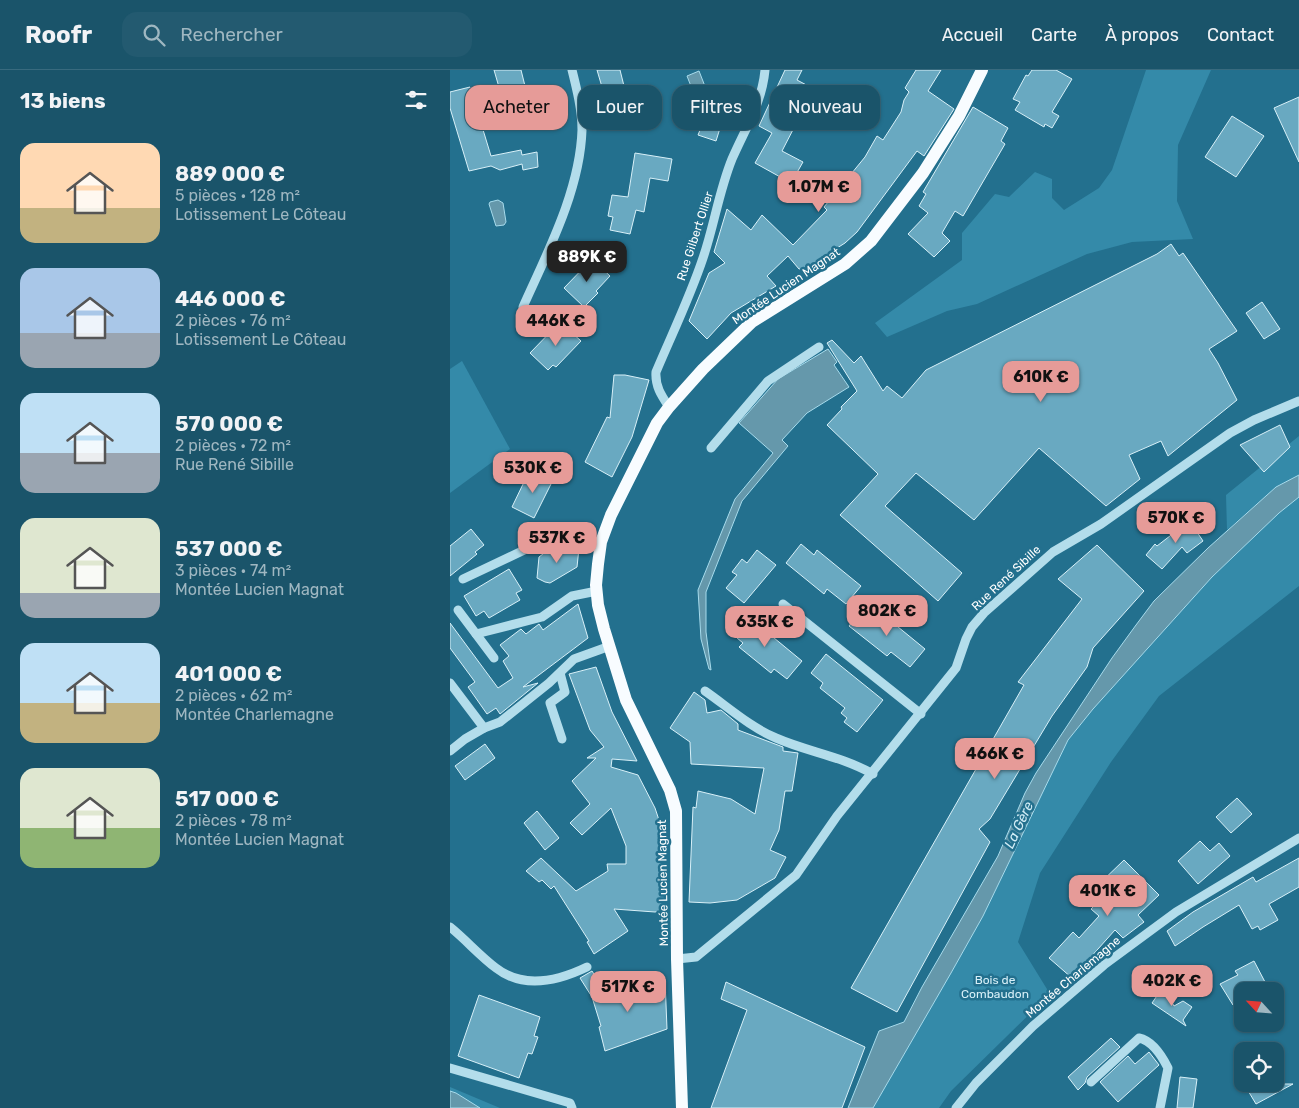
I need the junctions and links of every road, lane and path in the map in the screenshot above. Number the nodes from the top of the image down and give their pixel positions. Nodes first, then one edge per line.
1 (572, 70) edge
2 (765, 70) edge
3 (982, 70) edge
4 (523, 307) dead end
5 (819, 347) dead end
6 (1299, 400) edge
7 (669, 407) junction
8 (711, 448) dead end
9 (601, 542) junction
10 (463, 579) dead end
11 (596, 591) junction
12 (783, 604) dead end
13 (458, 610) dead end
14 (476, 634) junction
15 (610, 646) junction
16 (494, 658) dead end
17 (560, 673) junction
18 (450, 683) edge
19 (705, 691) dead end
20 (921, 714) junction
21 (484, 728) junction
22 (562, 739) dead end
23 (450, 751) edge
24 (872, 774) junction
25 (1299, 838) edge
26 (450, 927) edge
27 (677, 959) junction
28 (587, 967) dead end
29 (450, 1068) edge
30 (1091, 1082) dead end
31 (572, 1108) edge
32 (682, 1108) edge
33 (956, 1108) edge
34 (1160, 1108) edge

1 - 4 street
2 - 7 street, Rue Gilbert Ollier
3 - 7 main road, Montée Lucien Magnat
5 - 8 street
6 - 20 street, Rue René Sibille
7 - 9 main road, Montée Lucien Magnat
9 - 10 street
9 - 11 main road, Montée Lucien Magnat
11 - 14 street
11 - 15 main road, Montée Lucien Magnat
12 - 20 street
13 - 14 street
14 - 16 street
15 - 17 street
15 - 27 main road, Montée Lucien Magnat
17 - 21 street
17 - 22 street
18 - 21 street
19 - 24 street
20 - 24 street, Rue René Sibille
21 - 23 street
24 - 27 street, Rue René Sibille
25 - 33 street, Montée Charlemagne
26 - 28 street
27 - 32 main road, Montée Lucien Magnat
29 - 31 street
30 - 34 street

